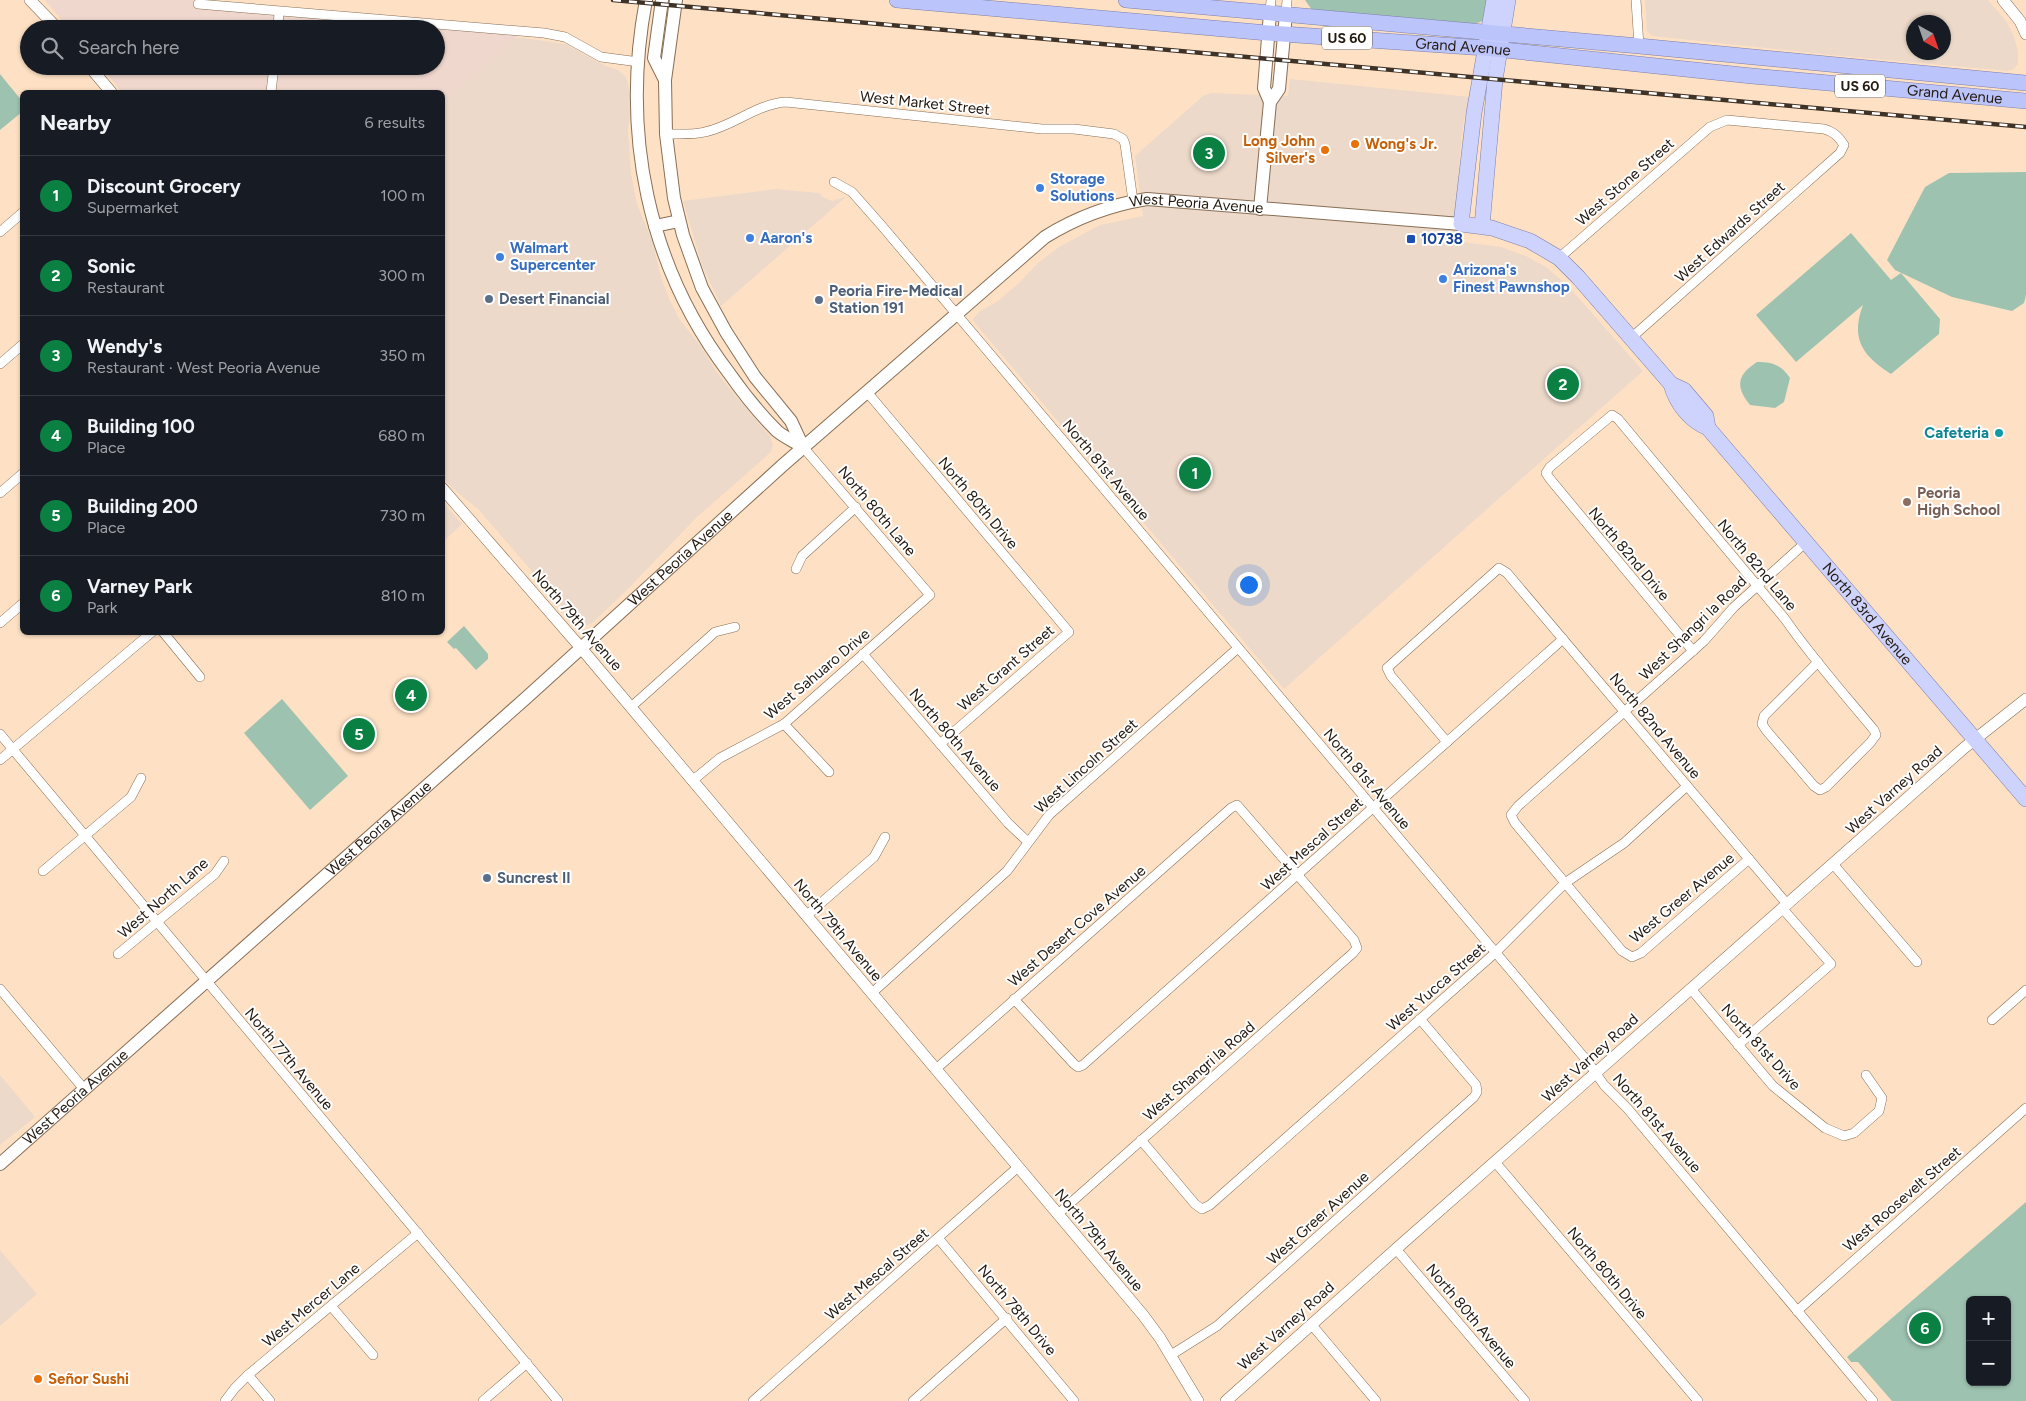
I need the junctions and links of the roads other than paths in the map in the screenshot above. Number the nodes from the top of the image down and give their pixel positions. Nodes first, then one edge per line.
1 (30, 0) edge
2 (646, 0) edge
3 (662, 0) edge
4 (676, 0) edge
5 (897, 0) edge
6 (1126, 0) edge
7 (1494, 0) edge
8 (1508, 0) edge
9 (1636, 0) edge
10 (2003, 0) edge
11 (987, 3) edge
12 (198, 4) dead end
13 (1271, 6) edge
14 (1287, 7) edge
15 (279, 12) junction
16 (49, 20) edge
17 (279, 20) edge
18 (380, 20) edge
19 (445, 25) edge
20 (1268, 32) junction
21 (1284, 34) junction
22 (2026, 34) edge
23 (1494, 41) junction
24 (1639, 46) junction
25 (1753, 56) junction
26 (639, 62) junction
27 (97, 75) edge
28 (273, 75) edge
29 (1752, 76) junction
30 (665, 80) junction
31 (2026, 83) edge
32 (109, 90) edge
33 (271, 90) edge
34 (1270, 102) junction
35 (2026, 102) edge
36 (666, 134) junction
37 (1844, 145) joint
38 (834, 182) dead end
39 (1133, 201) junction
40 (1260, 209) junction
41 (20, 215) edge
42 (679, 221) junction
43 (1472, 225) junction
44 (655, 226) junction
45 (0, 232) edge
46 (1559, 258) junction
47 (957, 315) junction
48 (1631, 338) junction
49 (20, 347) edge
50 (0, 364) edge
51 (867, 392) junction
52 (1612, 416) joint
53 (803, 447) junction
54 (20, 476) edge
55 (445, 491) edge
56 (0, 493) edge
57 (856, 507) junction
58 (1805, 543) junction
59 (796, 569) dead end
60 (1756, 585) junction
61 (930, 595) joint
62 (20, 606) edge
63 (0, 623) edge
64 (735, 627) dead end
65 (1069, 632) joint
66 (148, 635) edge
67 (165, 635) edge
68 (1563, 639) junction
69 (581, 648) junction
70 (1238, 648) junction
71 (1693, 651) junction
72 (863, 654) junction
73 (1818, 662) junction
74 (200, 677) dead end
75 (2026, 699) edge
76 (631, 707) junction
77 (1625, 712) junction
78 (784, 724) junction
79 (0, 734) edge
80 (1975, 739) junction
81 (1447, 742) junction
82 (940, 744) junction
83 (12, 749) junction
84 (0, 760) edge
85 (829, 772) dead end
86 (141, 778) dead end
87 (692, 781) junction
88 (1687, 786) junction
89 (2026, 799) edge
90 (1373, 808) junction
91 (85, 836) junction
92 (885, 838) dead end
93 (1028, 842) junction
94 (1749, 858) junction
95 (224, 861) dead end
96 (1834, 864) junction
97 (43, 871) dead end
98 (1298, 875) junction
99 (1565, 883) junction
100 (1785, 906) junction
101 (806, 916) junction
102 (156, 922) junction
103 (1496, 953) junction
104 (118, 954) dead end
105 (1917, 962) dead end
106 (206, 981) junction
107 (1691, 988) junction
108 (0, 989) edge
109 (2026, 990) edge
110 (872, 993) junction
111 (1014, 999) junction
112 (1420, 1019) junction
113 (1992, 1020) dead end
114 (1738, 1045) junction
115 (936, 1069) junction
116 (1596, 1072) junction
117 (1866, 1075) dead end
118 (84, 1089) junction
119 (2026, 1108) edge
120 (1141, 1140) junction
121 (1495, 1162) junction
122 (0, 1164) edge
123 (1018, 1167) junction
124 (1058, 1214) junction
125 (418, 1233) junction
126 (938, 1238) junction
127 (1396, 1249) junction
128 (331, 1306) junction
129 (1797, 1310) junction
130 (1007, 1318) junction
131 (1311, 1324) junction
132 (373, 1355) dead end
133 (1171, 1355) junction
134 (527, 1363) junction
135 (248, 1375) junction
136 (224, 1401) edge
137 (270, 1401) edge
138 (483, 1401) edge
139 (558, 1401) edge
140 (753, 1401) edge
141 (913, 1401) edge
142 (1074, 1401) edge
143 (1198, 1401) edge
144 (1226, 1401) edge
145 (1376, 1401) edge
146 (1525, 1401) edge
147 (1698, 1401) edge
148 (1873, 1401) edge

1 - 16 street
2 - 26 main road
3 - 30 main road
4 - 30 main road
5 - 11 highway, Grand Avenue / US 60
6 - 13 highway, Grand Avenue / US 60
7 - 23 main road
8 - 23 main road
9 - 24 street
10 - 22 street
11 - 20 highway, Grand Avenue / US 60
12 - 15 street
13 - 14 highway, Grand Avenue / US 60
13 - 20 main road
14 - 21 main road
14 - 23 highway, Grand Avenue / US 60
15 - 17 street
15 - 18 street
19 - 26 street
20 - 21 highway, Grand Avenue / US 60
20 - 34 main road
21 - 23 highway, Grand Avenue / US 60
21 - 34 main road
23 - 24 highway, Grand Avenue / US 60
23 - 29 highway, Grand Avenue / US 60
23 - 43 main road
23 - 43 main road
24 - 25 highway, Grand Avenue / US 60
25 - 29 highway
25 - 31 highway, Grand Avenue / US 60
26 - 44 main road
27 - 32 street
28 - 33 street
29 - 35 highway, Grand Avenue / US 60
30 - 36 main road
34 - 40 main road
36 - 39 street, West Market Street
36 - 42 main road
37 - 46 street, West Stone Street
37 - 48 street, West Edwards Street
38 - 47 street, North 81st Avenue
39 - 40 main road, West Peoria Avenue
39 - 47 main road, West Peoria Avenue
40 - 43 main road, West Peoria Avenue
41 - 45 street
42 - 44 main road
42 - 53 main road
43 - 46 main road, North 83rd Avenue
44 - 53 main road
46 - 48 main road, North 83rd Avenue
47 - 51 main road, West Peoria Avenue
47 - 70 street, North 81st Avenue
48 - 58 main road, North 83rd Avenue
49 - 50 street
51 - 53 main road, West Peoria Avenue
51 - 65 street, North 80th Drive
52 - 60 street, North 82nd Lane
52 - 71 street, North 82nd Drive
53 - 57 street, North 80th Lane
53 - 69 main road, West Peoria Avenue
54 - 56 street
55 - 69 street, North 79th Avenue
57 - 59 street
57 - 61 street, North 80th Lane
58 - 60 street, West Shangri la Road
58 - 80 main road, North 83rd Avenue
60 - 71 street, West Shangri la Road
60 - 73 street, North 82nd Lane
61 - 72 street, West Sahuaro Drive
62 - 63 street
64 - 76 street
65 - 82 street, West Grant Street
66 - 83 street
67 - 74 street
68 - 77 street, North 82nd Avenue
68 - 81 street, West Mescal Street
68 - 81 street, North 82nd Avenue
69 - 76 street, North 79th Avenue
69 - 106 main road, West Peoria Avenue
70 - 90 street, North 81st Avenue
70 - 93 street, West Lincoln Street
71 - 77 street, West Shangri la Road
72 - 78 street, West Sahuaro Drive
72 - 82 street, North 80th Avenue
73 - 73 street, North 82nd Lane
75 - 80 street, West Varney Road
76 - 87 street, North 79th Avenue
77 - 88 street, North 82nd Avenue
77 - 99 street, West Shangri la Road
78 - 85 street
78 - 87 street, West Sahuaro Drive
79 - 83 street, North 77th Avenue
80 - 89 main road, North 83rd Avenue
80 - 96 street, West Varney Road
81 - 90 street, West Mescal Street
82 - 93 street, North 80th Avenue
83 - 84 street
83 - 91 street, North 77th Avenue
86 - 91 street
87 - 101 street, North 79th Avenue
88 - 94 street, North 82nd Avenue
88 - 99 street, West Yucca Street
90 - 98 street, West Mescal Street
90 - 103 street, North 81st Avenue
91 - 97 street
91 - 102 street, North 77th Avenue
92 - 101 street
93 - 110 street, West Lincoln Street
94 - 99 street, West Greer Avenue
94 - 100 street, North 82nd Avenue
95 - 102 street, West North Lane
96 - 100 street, West Varney Road
96 - 105 street
98 - 111 street, West Mescal Street
98 - 111 street, West Desert Cove Avenue
98 - 120 street, West Shangri la Road
99 - 103 street, West Yucca Street
100 - 107 street, West Varney Road
100 - 114 street, North 82nd Avenue
101 - 110 street, North 79th Avenue
102 - 104 street, West North Lane
102 - 106 street, North 77th Avenue
103 - 112 street, West Yucca Street
103 - 116 street, North 81st Avenue
106 - 118 main road, West Peoria Avenue
106 - 125 street, North 77th Avenue
107 - 114 street, North 81st Drive
107 - 116 street, West Varney Road
108 - 118 street
109 - 113 street
110 - 115 street, North 79th Avenue
111 - 115 street, West Desert Cove Avenue
112 - 120 street, West Yucca Street
112 - 133 street, West Greer Avenue
114 - 117 street, North 81st Drive
115 - 123 street, North 79th Avenue
116 - 121 street, West Varney Road
116 - 129 street, North 81st Avenue
118 - 122 main road, West Peoria Avenue
119 - 129 street, West Roosevelt Street
120 - 124 street, West Shangri la Road
121 - 127 street, West Varney Road
121 - 147 street, North 80th Drive
123 - 124 street, North 79th Avenue
123 - 126 street, West Mescal Street
124 - 133 street, North 79th Avenue
125 - 128 street, West Mercer Lane
125 - 134 street, North 77th Avenue
126 - 130 street, North 78th Drive
126 - 140 street, West Mescal Street
127 - 131 street, West Varney Road
127 - 146 street, North 80th Avenue
128 - 132 street
128 - 135 street, West Mercer Lane
129 - 148 street, North 81st Avenue
130 - 141 street
130 - 142 street, North 78th Drive
131 - 144 street, West Varney Road
131 - 145 street
133 - 143 street, North 79th Avenue
134 - 138 street
134 - 139 street, North 77th Avenue
135 - 136 street, West Mercer Lane
135 - 137 street

